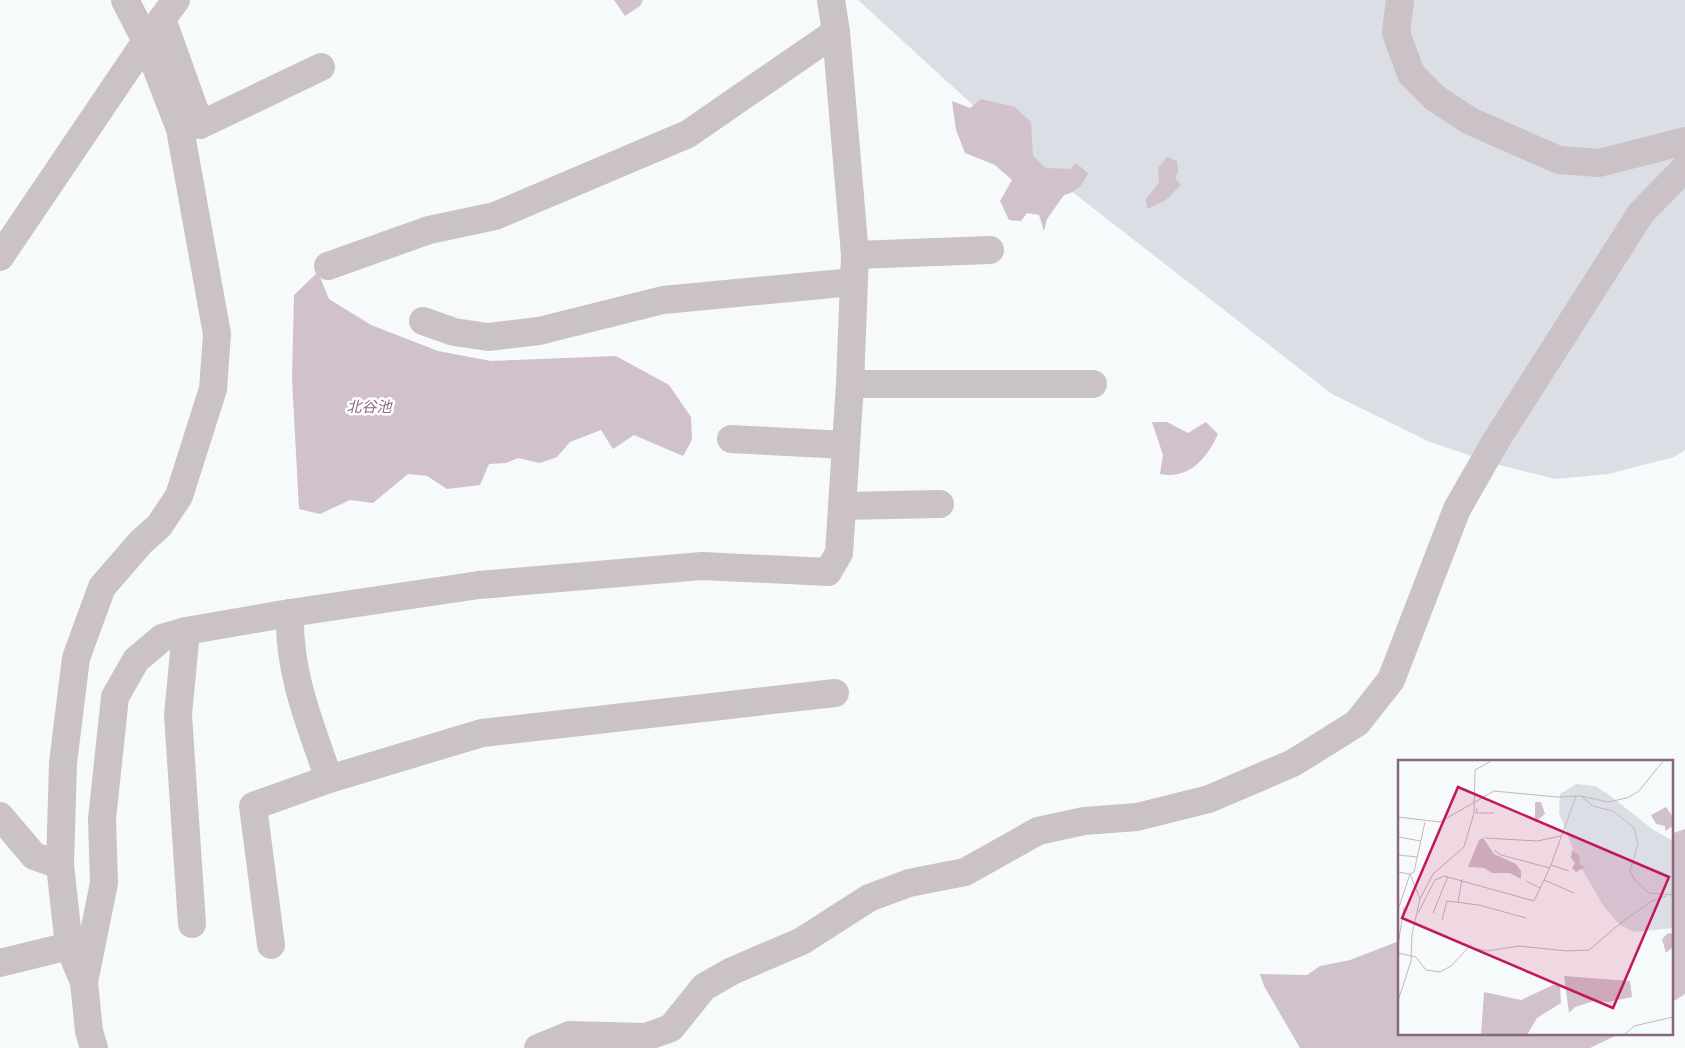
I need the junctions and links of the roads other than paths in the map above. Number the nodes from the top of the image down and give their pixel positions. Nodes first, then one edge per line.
1 (124, 0) edge
2 (831, 0) edge
3 (1400, 0) edge
4 (169, 10) edge
5 (836, 32) junction
6 (146, 40) junction
7 (321, 67) dead end
8 (1685, 141) edge
9 (1685, 168) edge
10 (990, 250) dead end
11 (855, 255) junction
12 (0, 256) edge
13 (328, 266) dead end
14 (853, 282) junction
15 (423, 320) dead end
16 (850, 384) junction
17 (1093, 384) dead end
18 (731, 439) dead end
19 (845, 445) junction
20 (940, 504) dead end
21 (842, 506) junction
22 (290, 612) junction
23 (186, 631) junction
24 (835, 693) dead end
25 (329, 778) junction
26 (0, 816) edge
27 (60, 865) junction
28 (192, 924) dead end
29 (271, 945) dead end
30 (70, 946) junction
31 (0, 962) edge
32 (84, 982) junction
33 (94, 1048) edge
34 (538, 1048) edge

1 - 6 street
2 - 5 street
3 - 8 street
4 - 6 street
4 - 7 street
5 - 11 street
5 - 13 street
6 - 12 street
6 - 27 street
9 - 34 street
10 - 11 street
11 - 14 street
14 - 15 street
14 - 16 street
16 - 17 street
16 - 19 street
18 - 19 street
19 - 21 street
20 - 21 street
21 - 22 street
22 - 23 street
22 - 25 street
23 - 28 street
23 - 32 street
24 - 25 street
25 - 29 street
26 - 27 street
27 - 30 street
30 - 31 street
30 - 32 street
32 - 33 street

